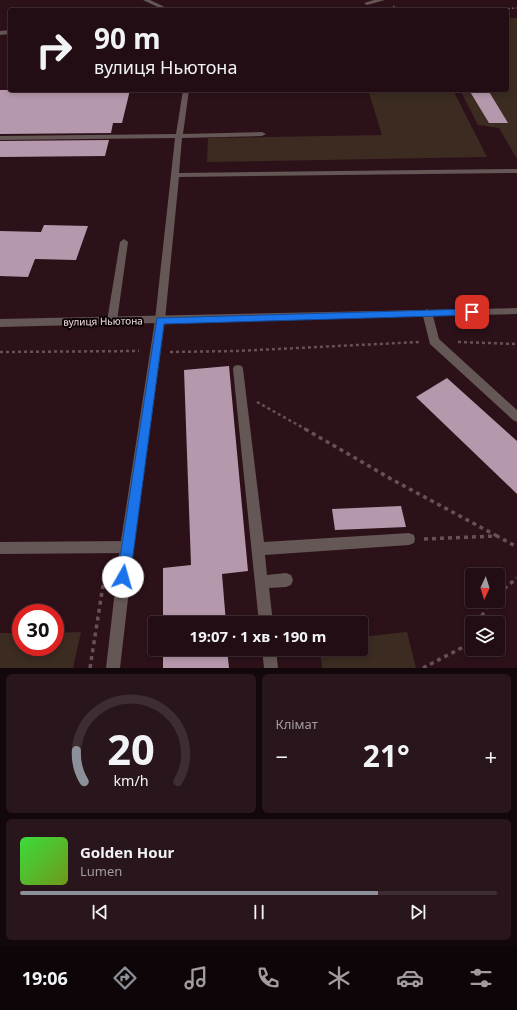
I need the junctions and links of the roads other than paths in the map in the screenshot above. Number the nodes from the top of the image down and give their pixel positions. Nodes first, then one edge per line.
1 (146, 0) edge
2 (382, 0) edge
3 (365, 1) edge
4 (164, 8) edge
5 (186, 92) edge
6 (262, 134) dead end
7 (179, 136) junction
8 (0, 138) edge
9 (517, 171) edge
10 (174, 174) junction
11 (124, 242) dead end
12 (517, 311) edge
13 (427, 312) junction
14 (160, 320) junction
15 (112, 321) junction
16 (0, 323) edge
17 (238, 369) dead end
18 (517, 417) edge
19 (409, 539) road end
20 (127, 547) junction
21 (0, 548) edge
22 (258, 549) junction
23 (286, 580) dead end
24 (262, 582) junction
25 (265, 616) edge
26 (270, 656) edge
27 (113, 668) edge
28 (271, 668) edge

1 - 4 street
2 - 3 street
5 - 7 street
6 - 7 street
7 - 8 street
7 - 10 street
9 - 10 street
10 - 14 street
11 - 15 street
12 - 13 street, вулиця Ньютона
13 - 14 street, вулиця Ньютона
13 - 18 street
14 - 15 street, вулиця Ньютона
14 - 20 street
15 - 16 street, вулиця Ньютона
17 - 22 street
19 - 22 street
20 - 21 street
20 - 27 street
22 - 24 street
23 - 24 street
24 - 25 street
26 - 28 street

